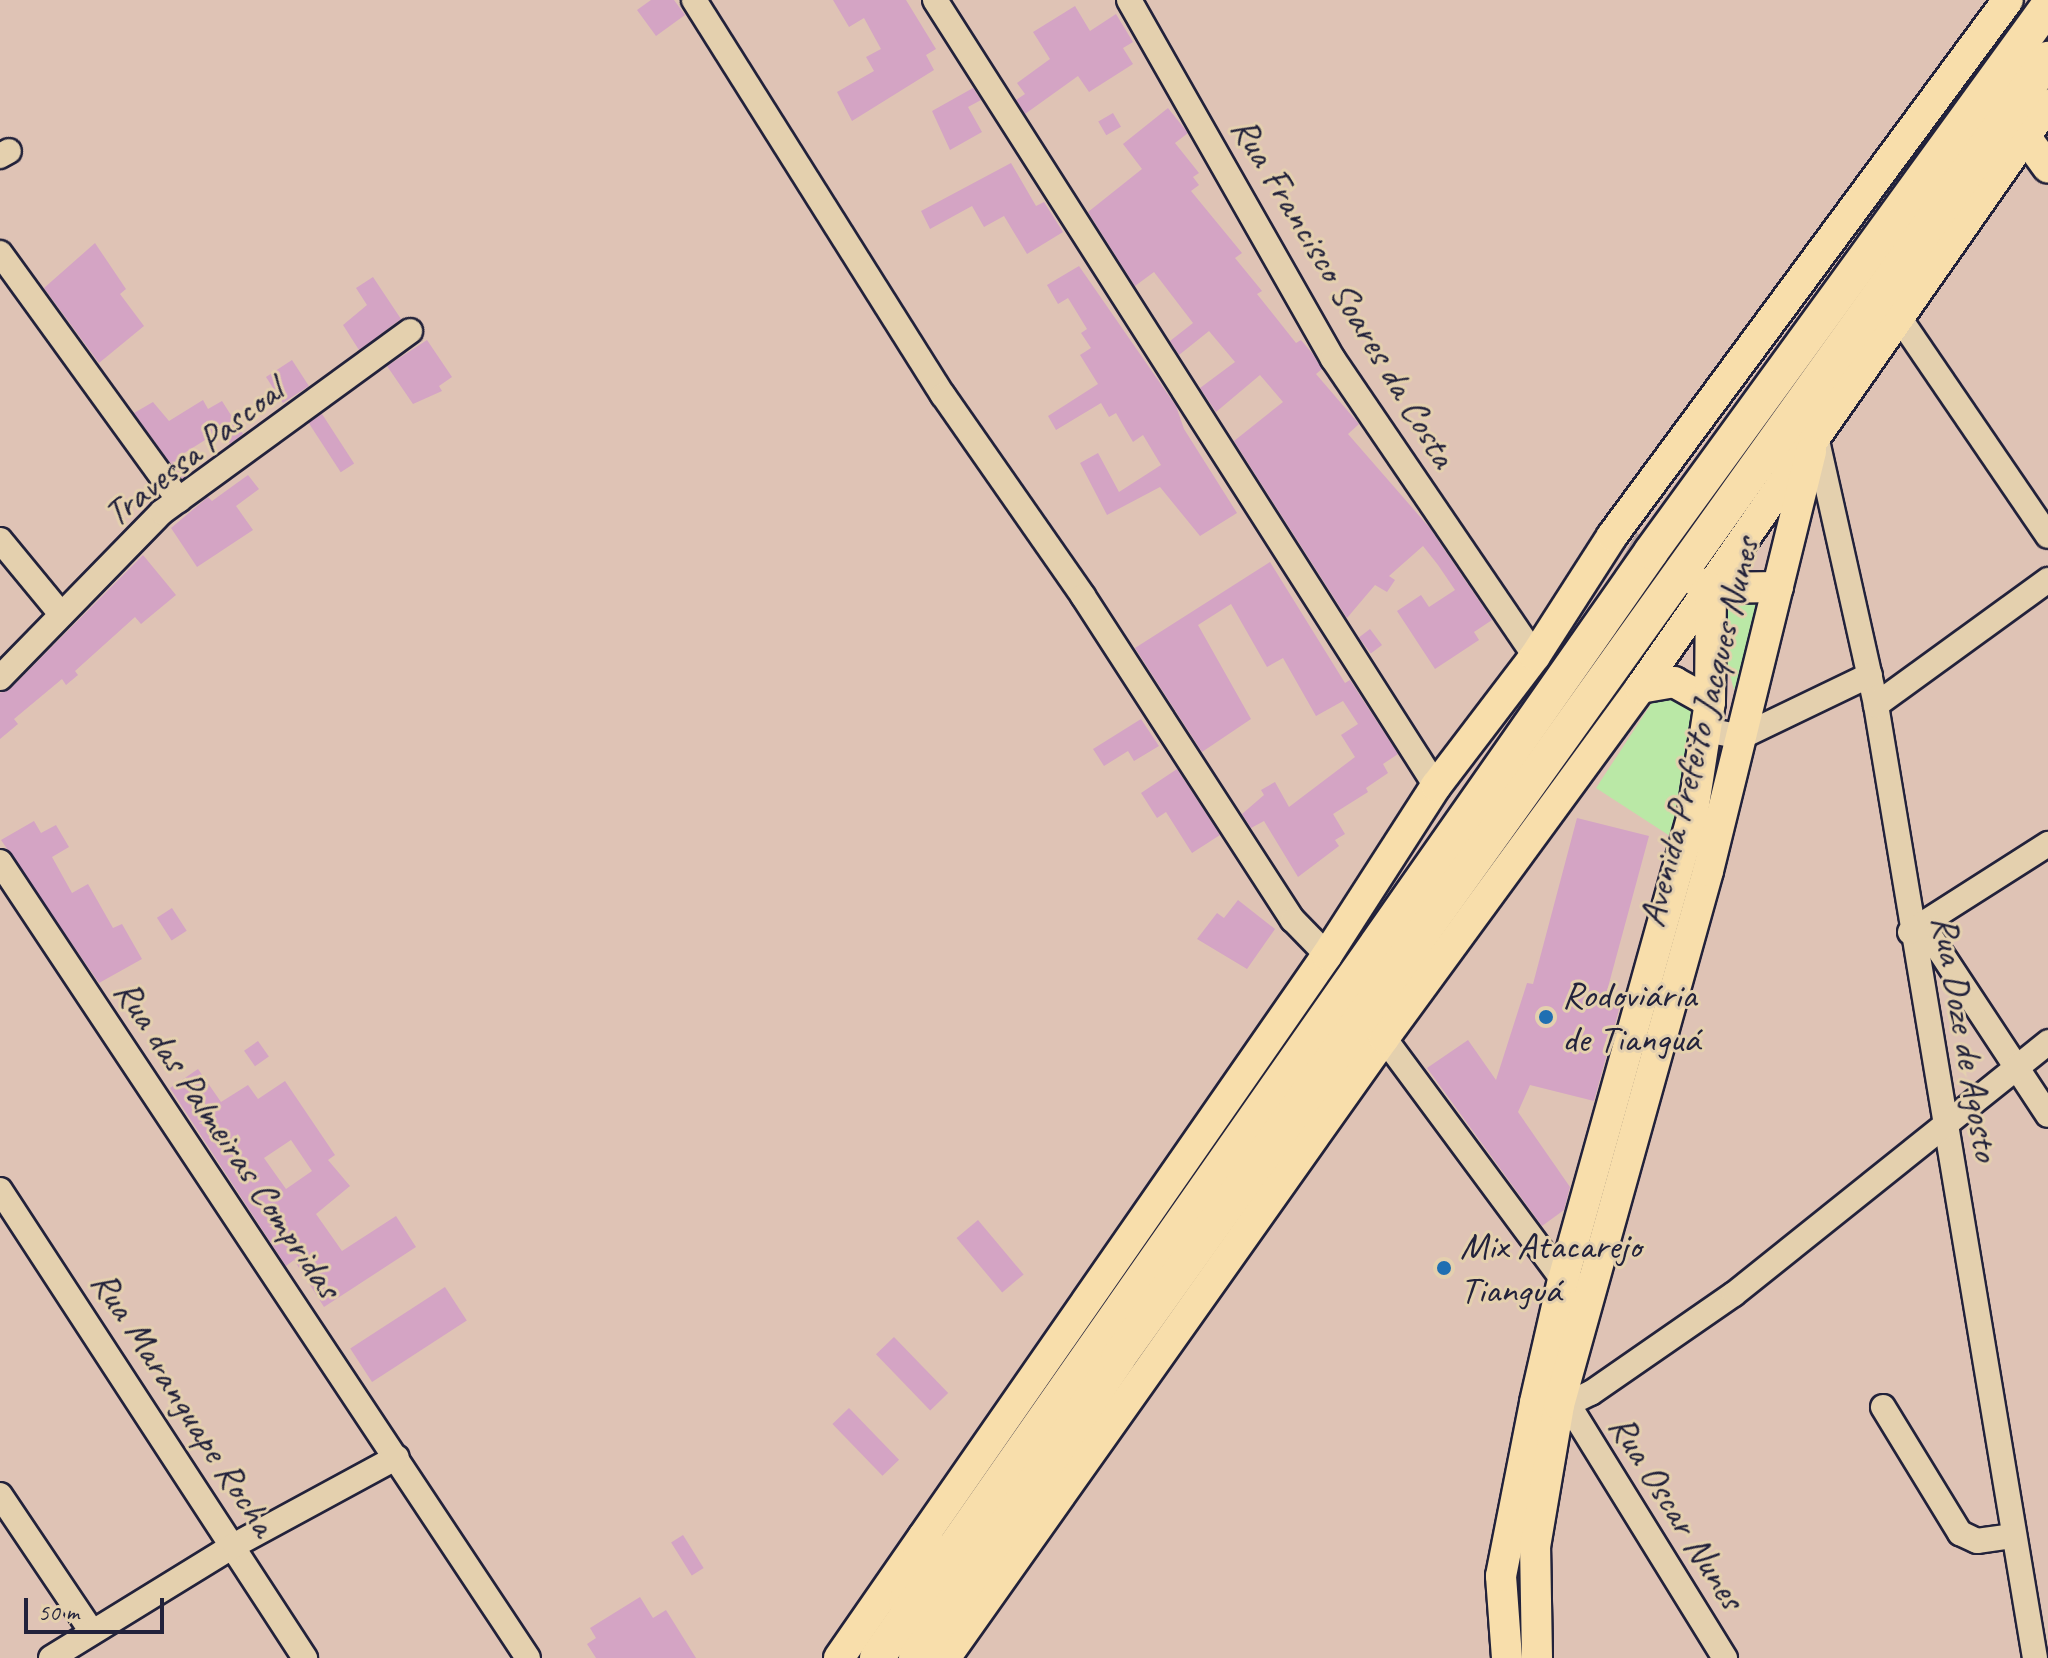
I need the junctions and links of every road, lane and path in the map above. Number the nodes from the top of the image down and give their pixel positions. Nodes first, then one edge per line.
1 (694, 0) edge
2 (935, 0) edge
3 (1129, 0) edge
4 (2008, 0) edge
5 (2048, 6) edge
6 (2048, 59) edge
7 (2048, 104) edge
8 (2025, 136) junction
9 (2048, 168) edge
10 (0, 253) edge
11 (1898, 316) junction
12 (410, 331) dead end
13 (1816, 433) junction
14 (179, 500) junction
15 (2048, 536) edge
16 (0, 540) edge
17 (2048, 580) edge
18 (1703, 585) junction
19 (1778, 587) junction
20 (61, 614) junction
21 (1535, 656) junction
22 (1870, 675) junction
23 (0, 678) edge
24 (1640, 688) junction
25 (1876, 705) junction
26 (1708, 716) junction
27 (1741, 737) junction
28 (1436, 786) junction
29 (1706, 821) junction
30 (2048, 844) edge
31 (0, 862) edge
32 (1917, 930) junction
33 (1327, 955) junction
34 (1384, 1038) junction
35 (2048, 1042) edge
36 (2016, 1067) junction
37 (2048, 1115) edge
38 (1944, 1121) junction
39 (0, 1190) edge
40 (1577, 1284) junction
41 (1554, 1404) junction
42 (1883, 1407) dead end
43 (397, 1457) junction
44 (0, 1495) edge
45 (2012, 1536) junction
46 (925, 1538) junction
47 (235, 1545) junction
48 (956, 1599) junction
49 (899, 1627) junction
50 (92, 1632) junction
51 (51, 1658) edge
52 (305, 1658) edge
53 (528, 1658) edge
54 (839, 1658) edge
55 (877, 1658) edge
56 (916, 1658) edge
57 (933, 1658) edge
58 (945, 1658) edge
59 (1507, 1658) edge
60 (1537, 1658) edge
61 (1725, 1658) edge
62 (2035, 1658) edge

1 - 33 street
2 - 28 street
3 - 21 street, Rua Francisco Soares da Costa
4 - 21 main road
5 - 49 highway
6 - 48 highway
7 - 8 main road
8 - 9 main road
8 - 11 main road
10 - 14 street
11 - 13 main road
11 - 15 street
12 - 14 street, Travessa Pascoal
13 - 18 main road
13 - 19 main road, Avenida Prefeito Jacques Nunes
13 - 22 street, Rua Doze de Agosto
14 - 20 street, Travessa Pascoal
16 - 20 street
17 - 25 street
18 - 19 main road
18 - 24 main road
18 - 26 main road, Avenida Prefeito Jacques Nunes
19 - 27 main road, Avenida Prefeito Jacques Nunes
20 - 23 street, Travessa Pascoal
21 - 28 main road
22 - 25 street, Rua Doze de Agosto
22 - 27 street
24 - 26 main road
24 - 34 main road
25 - 32 street, Rua Doze de Agosto
26 - 27 street
26 - 29 main road, Avenida Prefeito Jacques Nunes
27 - 29 main road, Avenida Prefeito Jacques Nunes
28 - 33 main road
29 - 40 main road, Avenida Prefeito Jacques Nunes
30 - 32 street
31 - 43 street, Rua das Palmeiras Compridas
32 - 36 street
32 - 38 street, Rua Doze de Agosto
33 - 46 main road
34 - 40 street
34 - 58 main road
35 - 36 street
36 - 37 street
36 - 38 street
38 - 41 street
38 - 45 street, Rua Doze de Agosto
39 - 47 street, Rua Maranguape Rocha
40 - 41 main road, Avenida Prefeito Jacques Nunes
41 - 59 main road, Avenida Prefeito Jacques Nunes
41 - 60 main road, Avenida Prefeito Jacques Nunes
41 - 61 street, Rua Oscar Nunes
42 - 45 street
43 - 47 street
43 - 53 street, Rua das Palmeiras Compridas
44 - 50 street
45 - 62 street, Rua Doze de Agosto
46 - 49 highway
46 - 54 main road
47 - 50 street
47 - 52 street, Rua Maranguape Rocha
48 - 56 highway
48 - 57 highway
49 - 55 highway
50 - 51 street

